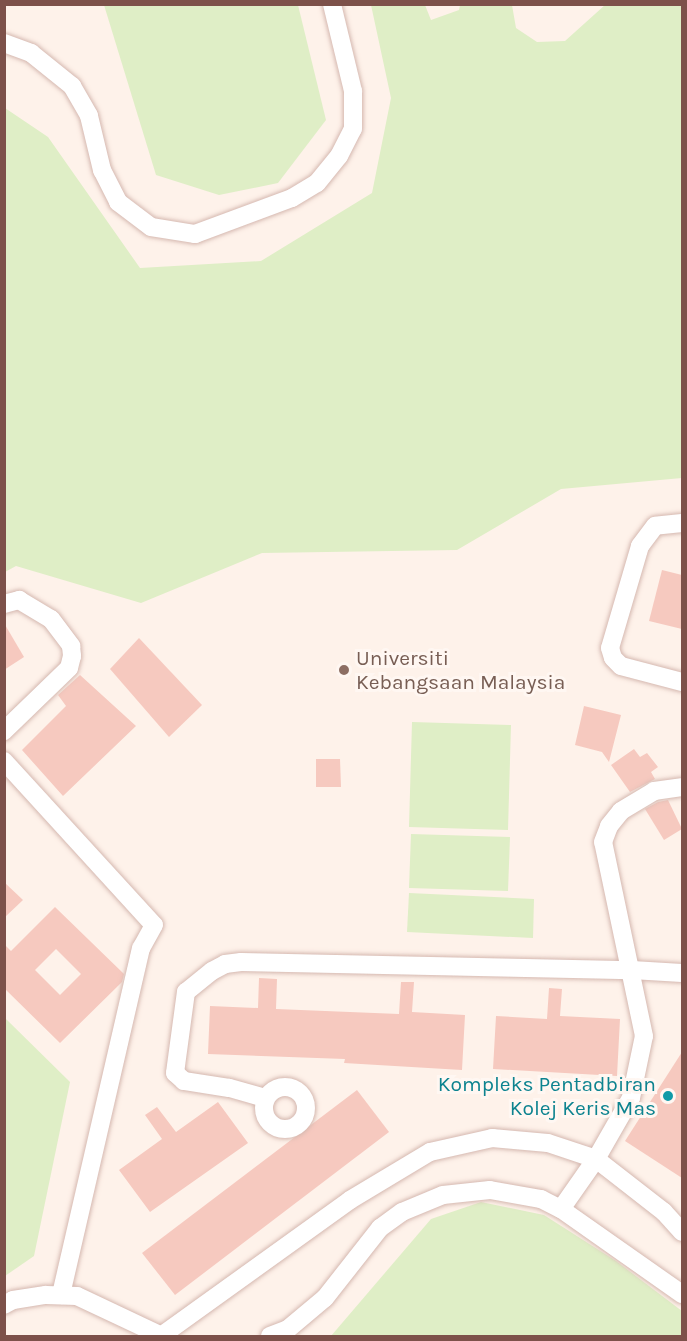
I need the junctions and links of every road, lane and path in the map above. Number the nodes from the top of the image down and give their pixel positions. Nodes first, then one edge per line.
1 (332, 4) edge
2 (4, 44) edge
3 (682, 523) edge
4 (4, 604) edge
5 (682, 682) edge
6 (4, 731) edge
7 (4, 761) edge
8 (682, 787) edge
9 (632, 970) junction
10 (682, 973) edge
11 (265, 1098) dead end
12 (596, 1159) junction
13 (561, 1209) junction
14 (682, 1232) edge
15 (682, 1294) edge
16 (61, 1296) junction
17 (4, 1305) edge
18 (161, 1336) edge
19 (270, 1336) edge

1 - 2 street
3 - 5 street
4 - 6 street
7 - 16 street
8 - 9 street
9 - 10 street
9 - 11 street
9 - 12 street
12 - 13 street
12 - 14 street
12 - 18 street
13 - 15 street
13 - 19 street
16 - 17 street
16 - 18 street

